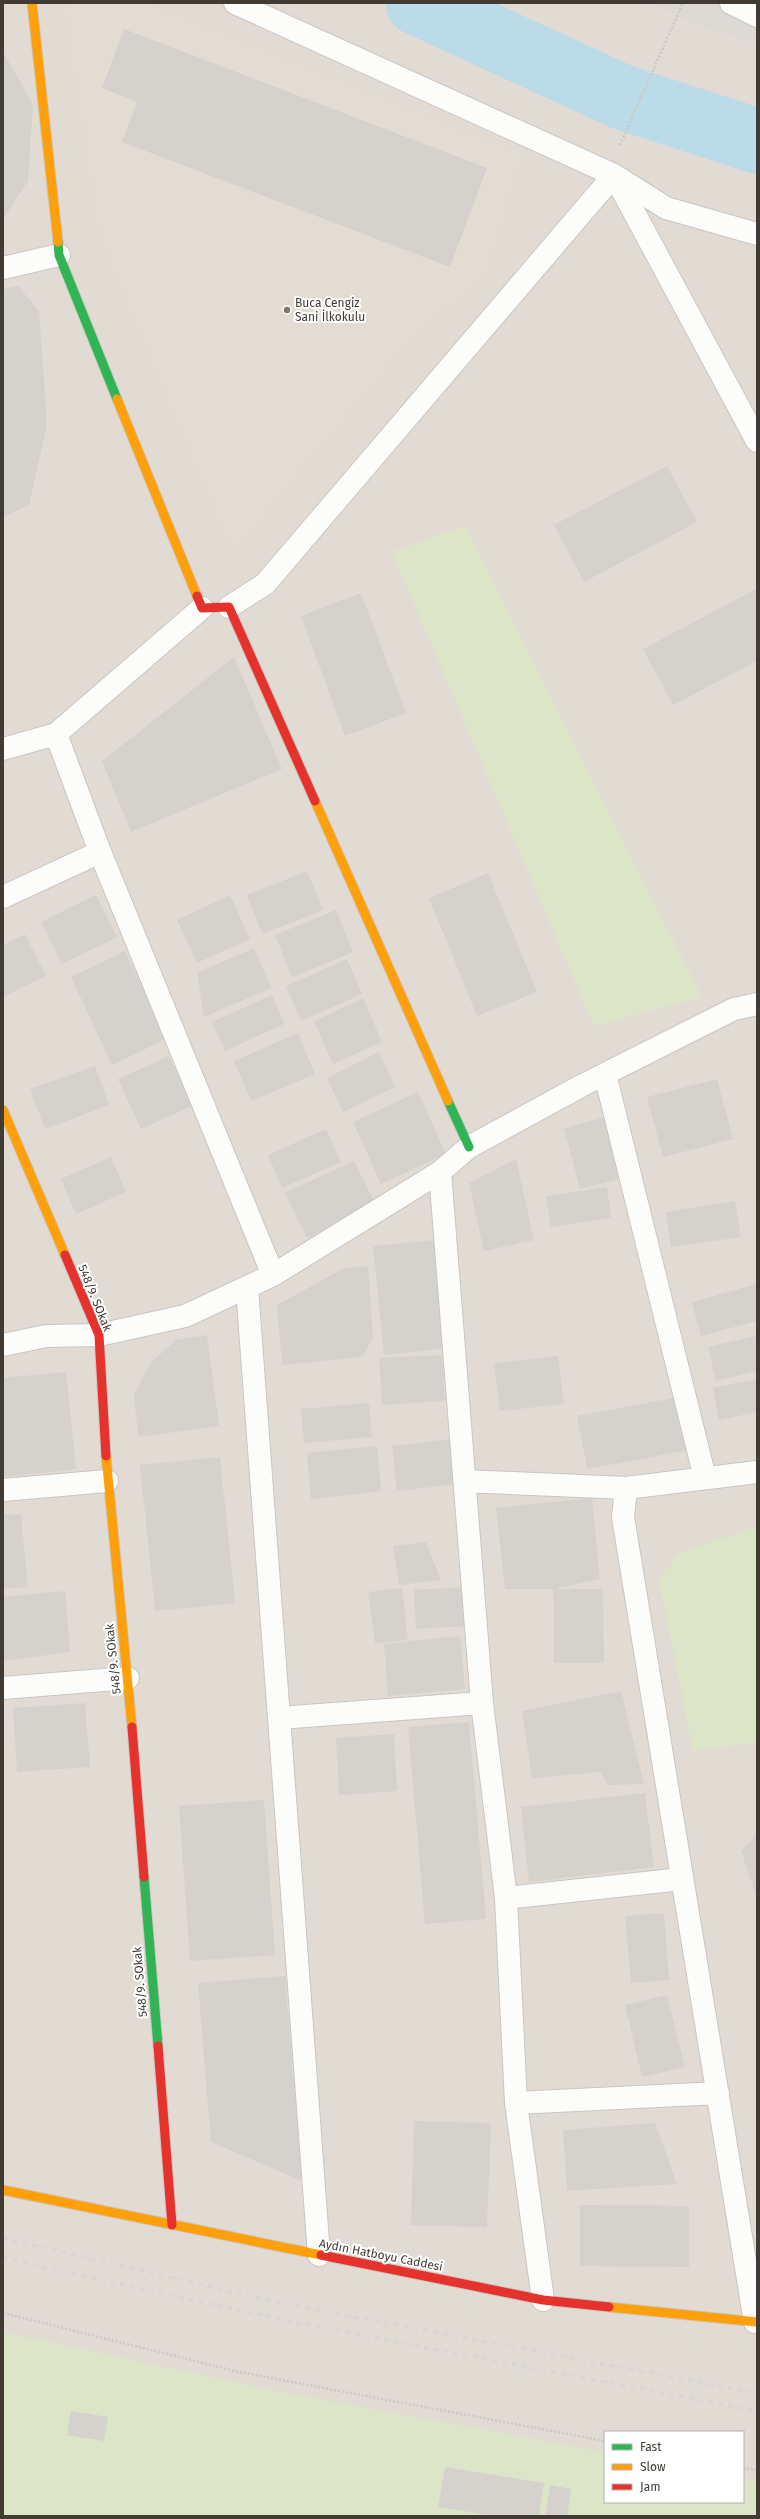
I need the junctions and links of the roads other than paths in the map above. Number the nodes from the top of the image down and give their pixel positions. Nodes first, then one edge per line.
1 (32, 3) edge
2 (235, 3) edge
3 (614, 175) junction
4 (757, 234) edge
5 (59, 256) junction
6 (3, 268) edge
7 (757, 441) edge
8 (229, 607) junction
9 (202, 608) junction
10 (56, 734) junction
11 (3, 749) edge
12 (100, 852) junction
13 (3, 897) edge
14 (757, 1004) edge
15 (605, 1074) junction
16 (3, 1110) edge
17 (469, 1147) junction
18 (440, 1172) junction
19 (273, 1275) junction
20 (247, 1288) junction
21 (99, 1335) junction
22 (3, 1345) edge
23 (757, 1472) edge
24 (705, 1478) junction
25 (107, 1481) junction
26 (466, 1481) junction
27 (626, 1488) junction
28 (3, 1490) edge
29 (128, 1678) junction
30 (3, 1688) edge
31 (482, 1703) junction
32 (279, 1718) junction
33 (682, 1880) junction
34 (506, 1898) junction
35 (718, 2093) junction
36 (516, 2103) junction
37 (3, 2190) edge
38 (172, 2225) junction
39 (318, 2255) junction
40 (543, 2300) junction
41 (756, 2322) edge

1 - 5 street
2 - 3 street
3 - 4 street
3 - 7 street
3 - 8 street
5 - 6 street
5 - 9 street
8 - 9 street
8 - 17 street
9 - 10 street
10 - 11 street
10 - 12 street
12 - 13 street
12 - 19 street
14 - 15 street
15 - 17 street
15 - 24 street
16 - 21 street, 548/9. SOkak
17 - 18 street
18 - 19 street
18 - 26 street
19 - 20 street
20 - 21 street
20 - 32 street
21 - 22 street
21 - 25 street, 548/9. SOkak
23 - 24 street
24 - 27 street
25 - 28 street
25 - 29 street, 548/9. SOkak
26 - 27 street
26 - 31 street
27 - 33 street
29 - 30 street
29 - 38 street, 548/9. SOkak
31 - 32 street
31 - 34 street
32 - 39 street
33 - 34 street
33 - 35 street
34 - 36 street
35 - 36 street
35 - 41 street
36 - 40 street
37 - 38 street, Aydın Hatboyu Caddesi
38 - 39 street, Aydın Hatboyu Caddesi
39 - 40 street, Aydın Hatboyu Caddesi
40 - 41 street, Aydın Hatboyu Caddesi

